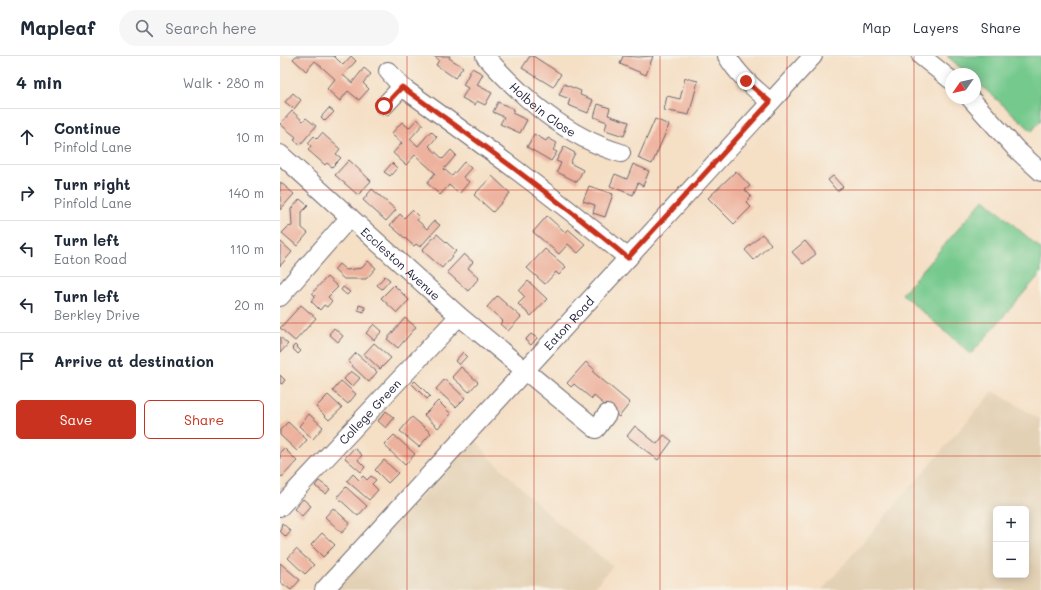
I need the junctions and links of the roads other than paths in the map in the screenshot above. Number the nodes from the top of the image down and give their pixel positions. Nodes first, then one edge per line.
1 (485, 56) edge
2 (727, 56) edge
3 (813, 56) edge
4 (921, 56) edge
5 (388, 71) dead end
6 (945, 75) edge
7 (402, 87) junction
8 (770, 102) junction
9 (975, 104) edge
10 (384, 106) dead end
11 (280, 154) edge
12 (612, 155) dead end
13 (1041, 172) edge
14 (350, 217) junction
15 (628, 258) junction
16 (280, 297) edge
17 (459, 316) junction
18 (525, 371) junction
19 (608, 414) dead end
20 (280, 507) edge
21 (324, 590) edge

1 - 12 street, Holbein Close
2 - 8 street
3 - 8 street, Eaton Road
4 - 6 street
5 - 7 street
7 - 10 street
7 - 15 street
8 - 15 street, Eaton Road
9 - 13 street
11 - 14 street, Eccleston Avenue
14 - 16 street
14 - 17 street, Eccleston Avenue
15 - 18 street, Eaton Road
17 - 18 street, Eccleston Avenue
17 - 20 street, College Green
18 - 19 street, Eccleston Avenue
18 - 21 street, Eaton Road

